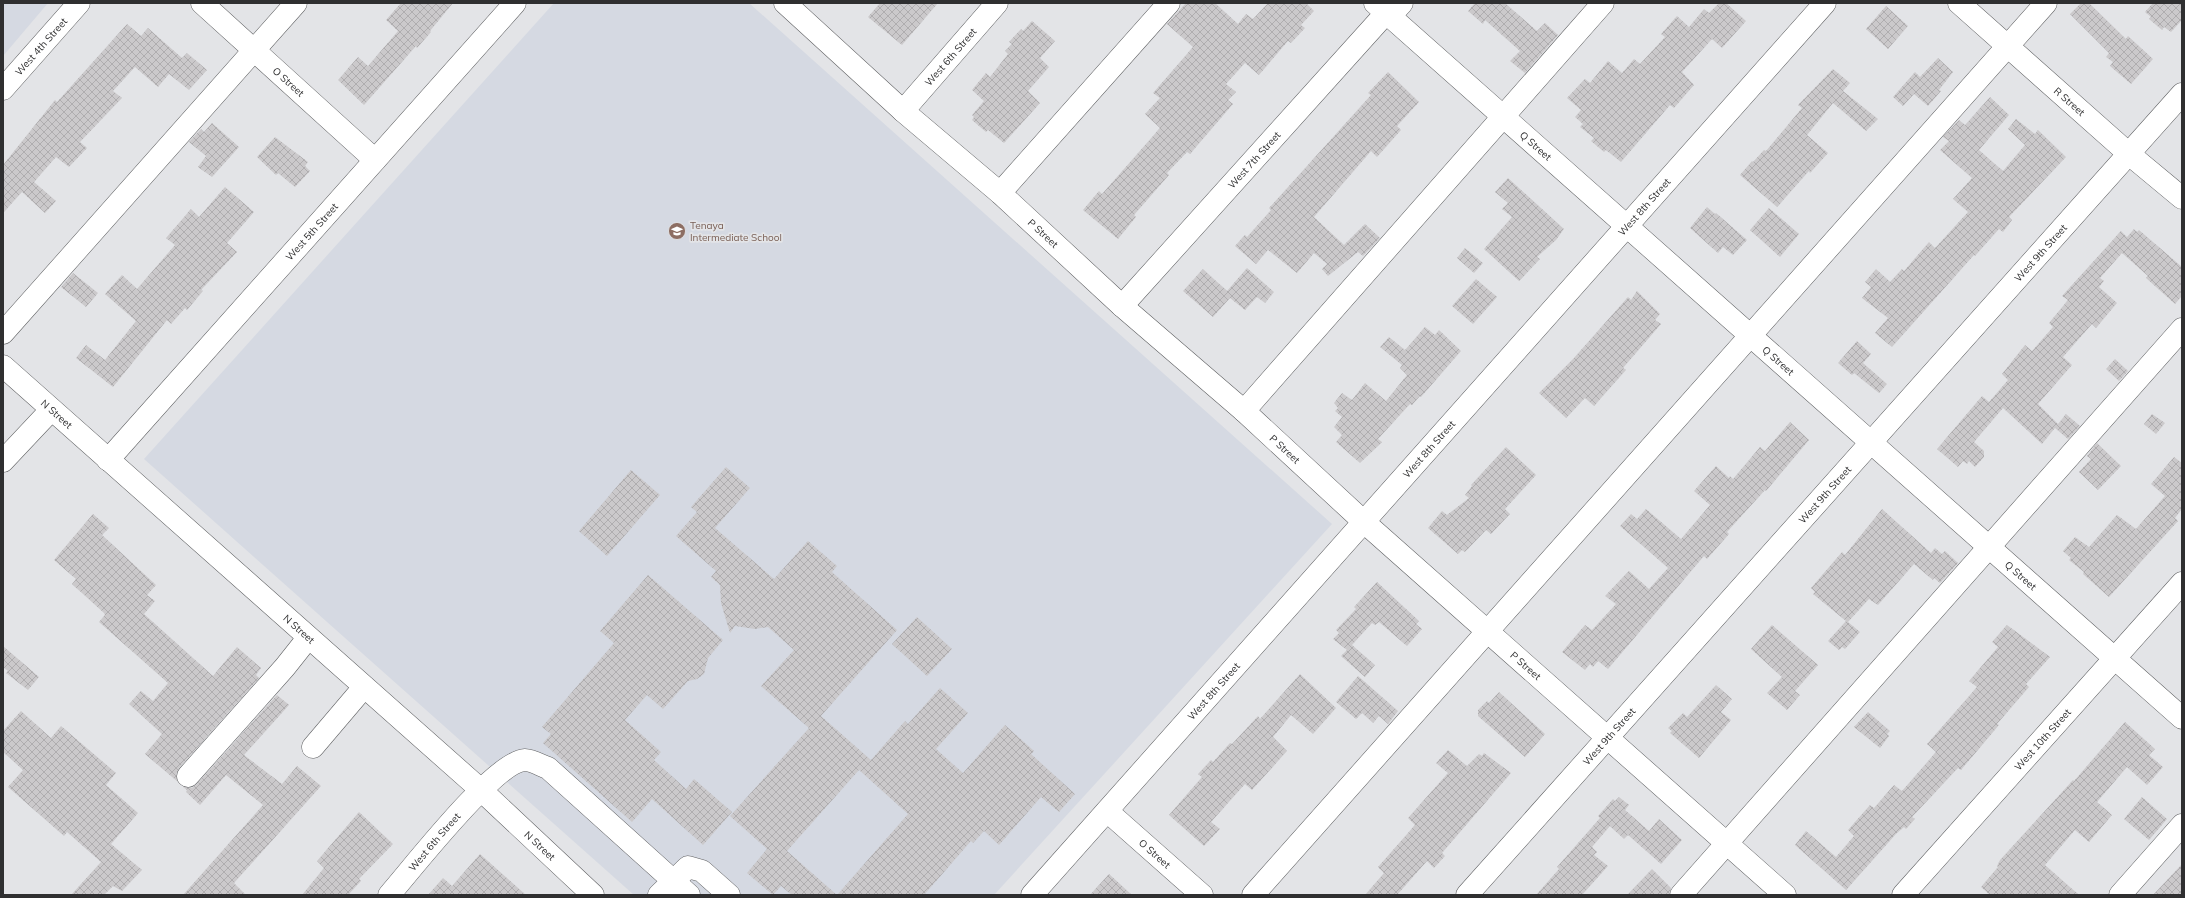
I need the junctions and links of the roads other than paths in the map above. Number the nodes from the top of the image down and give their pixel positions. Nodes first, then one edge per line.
1 (78, 3) edge
2 (202, 3) edge
3 (296, 3) edge
4 (515, 3) edge
5 (785, 3) edge
6 (997, 3) edge
7 (1169, 3) edge
8 (1603, 3) edge
9 (1825, 3) edge
10 (1959, 3) edge
11 (2046, 3) edge
12 (1388, 9) edge
13 (2008, 46) junction
14 (255, 50) junction
15 (3, 89) edge
16 (2182, 94) edge
17 (903, 111) junction
18 (1503, 116) junction
19 (2129, 154) junction
20 (376, 160) junction
21 (1000, 193) junction
22 (2182, 198) edge
23 (1627, 226) junction
24 (1122, 306) junction
25 (2182, 329) edge
26 (3, 333) edge
27 (1750, 335) junction
28 (3, 366) edge
29 (51, 410) junction
30 (1244, 411) junction
31 (1871, 442) junction
32 (108, 460) junction
33 (3, 461) edge
34 (1364, 522) junction
35 (1989, 547) junction
36 (2182, 582) edge
37 (1488, 631) junction
38 (308, 638) junction
39 (2114, 658) junction
40 (364, 687) junction
41 (2182, 718) edge
42 (1608, 737) junction
43 (313, 747) dead end
44 (188, 776) dead end
45 (481, 790) junction
46 (1107, 811) junction
47 (2182, 825) edge
48 (1727, 843) junction
49 (666, 888) edge
50 (389, 895) edge
51 (593, 895) edge
52 (689, 895) edge
53 (729, 895) edge
54 (1032, 895) edge
55 (1202, 895) edge
56 (1253, 895) edge
57 (1467, 895) edge
58 (1681, 895) edge
59 (1785, 895) edge
60 (1903, 895) edge
61 (2120, 895) edge

1 - 15 street, West 4th Street
2 - 14 street, O Street
3 - 14 street
4 - 20 street, West 5th Street
5 - 17 street, P Street
6 - 17 street, West 6th Street
7 - 21 street
8 - 18 street
9 - 23 street, West 8th Street
10 - 13 street, R Street
11 - 13 street
12 - 18 street, Q Street
12 - 24 street, West 7th Street
13 - 19 street, R Street
13 - 27 street
14 - 20 street, O Street
14 - 26 street
16 - 19 street, West 9th Street
17 - 21 street, P Street
18 - 23 street, Q Street
18 - 30 street
19 - 22 street, R Street
19 - 31 street, West 9th Street
20 - 32 street, West 5th Street
21 - 24 street, P Street
23 - 27 street, Q Street
23 - 34 street, West 8th Street
24 - 30 street, P Street
25 - 35 street
27 - 31 street, Q Street
27 - 37 street
28 - 29 street, N Street
29 - 32 street, N Street
29 - 33 street
30 - 34 street, P Street
31 - 35 street, Q Street
31 - 42 street, West 9th Street
32 - 38 street, N Street
34 - 37 street, P Street
34 - 46 street, West 8th Street
35 - 39 street, Q Street
35 - 48 street
36 - 39 street, West 10th Street
37 - 42 street, P Street
37 - 56 street
38 - 40 street, N Street
38 - 44 street
39 - 41 street, Q Street
39 - 60 street, West 10th Street
40 - 43 street
40 - 45 street, N Street
42 - 48 street, P Street
42 - 57 street, West 9th Street
45 - 49 street, West 6th Street
45 - 50 street, West 6th Street
45 - 51 street, N Street
46 - 54 street, West 8th Street
46 - 55 street, O Street
47 - 61 street
48 - 58 street
48 - 59 street, P Street
49 - 52 street, West 6th Street
49 - 53 street

